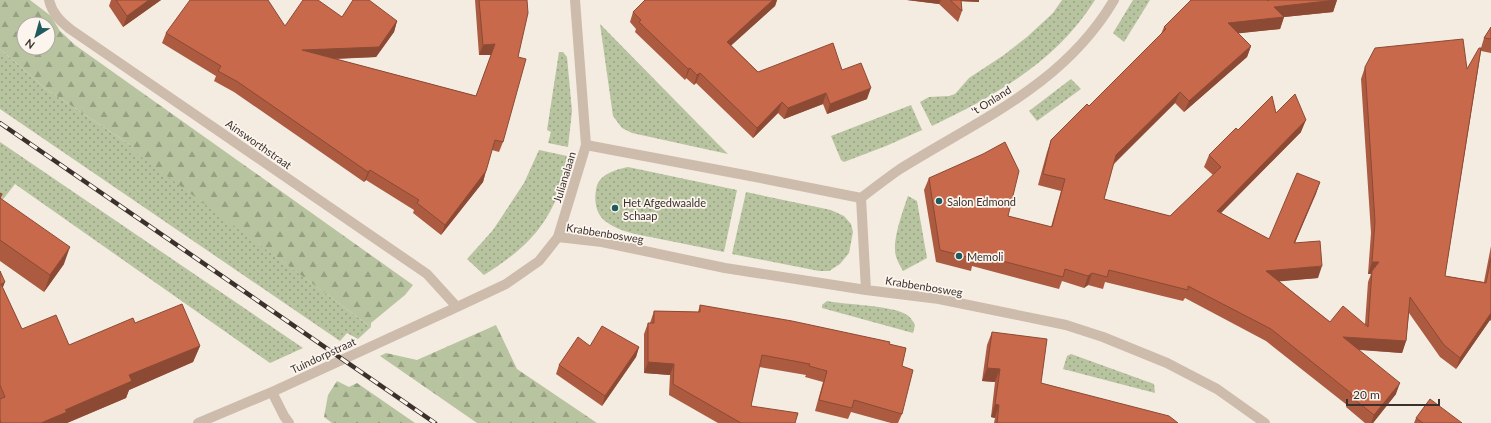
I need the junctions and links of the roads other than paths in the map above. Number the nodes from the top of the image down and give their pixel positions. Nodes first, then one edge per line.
1 (49, 0) edge
2 (576, 0) edge
3 (1114, 0) edge
4 (586, 145) junction
5 (861, 198) junction
6 (558, 237) junction
7 (866, 290) junction
8 (457, 307) junction
9 (272, 392) junction
10 (198, 423) edge
11 (289, 423) edge
12 (1265, 423) edge

1 - 8 street, Ainsworthstraat
2 - 4 street, Julianalaan
3 - 5 street, 't Onland
4 - 5 street
4 - 6 street, Julianalaan
5 - 7 street
6 - 7 street, Krabbenbosweg
6 - 8 street, Julianalaan
7 - 12 street, Krabbenbosweg
8 - 9 street, Tuindorpstraat
9 - 10 street, Tuindorpstraat
9 - 11 street

